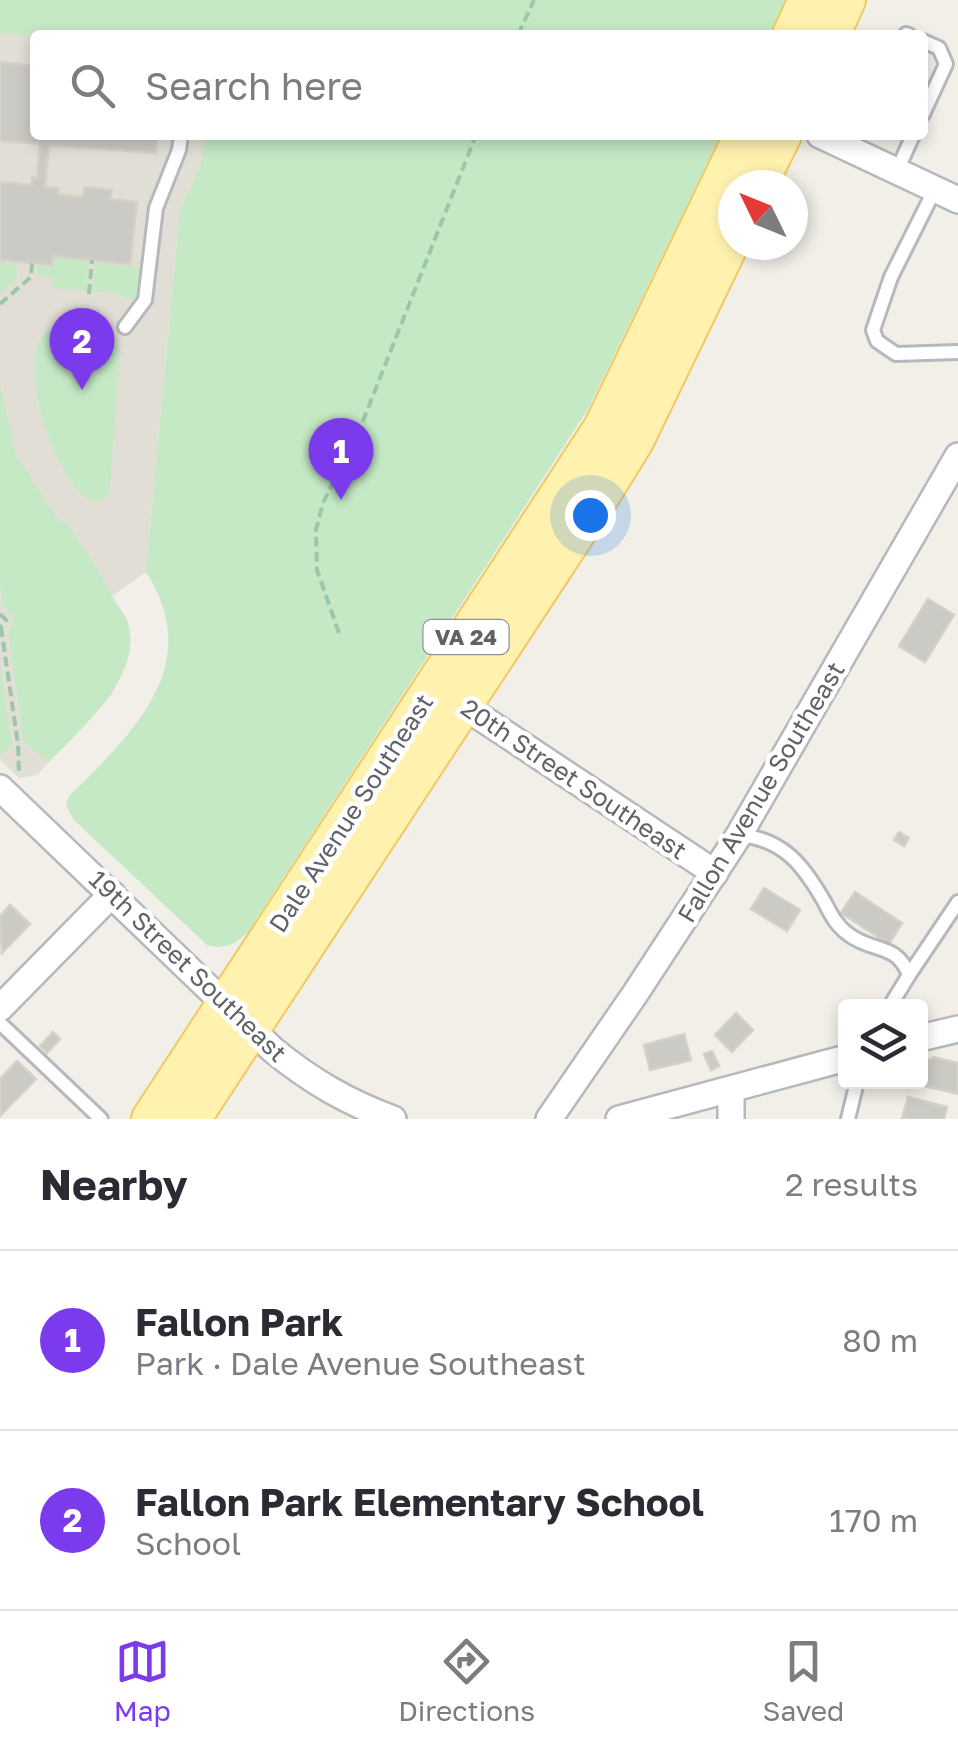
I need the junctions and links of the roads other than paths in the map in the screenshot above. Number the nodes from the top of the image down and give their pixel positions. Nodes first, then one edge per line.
1 (808, 0) edge
2 (846, 0) edge
3 (794, 30) edge
4 (832, 30) edge
5 (928, 43) edge
6 (928, 103) edge
7 (180, 140) edge
8 (742, 140) edge
9 (780, 140) edge
10 (831, 140) edge
11 (912, 140) edge
12 (765, 170) edge
13 (897, 171) junction
14 (947, 195) edge
15 (721, 260) edge
16 (124, 327) dead end
17 (958, 352) edge
18 (958, 456) edge
19 (448, 696) junction
20 (9, 783) edge
21 (738, 835) junction
22 (714, 873) junction
23 (112, 894) junction
24 (958, 902) edge
25 (910, 975) junction
26 (895, 999) edge
27 (0, 1008) edge
28 (238, 1016) junction
29 (0, 1023) edge
30 (958, 1028) edge
31 (928, 1036) edge
32 (838, 1060) edge
33 (855, 1089) edge
34 (731, 1090) junction
35 (101, 1119) edge
36 (152, 1119) edge
37 (191, 1119) edge
38 (393, 1119) edge
39 (549, 1119) edge
40 (620, 1119) edge
41 (731, 1119) edge
42 (848, 1119) edge

1 - 3 main road
2 - 4 main road
5 - 6 lane
7 - 16 lane
8 - 19 main road, Dale Avenue Southeast / VA 24
9 - 12 main road
10 - 13 street
11 - 13 lane
13 - 14 street
14 - 17 lane
15 - 19 main road, Dale Avenue Southeast / VA 24
18 - 21 street, Fallon Avenue Southeast
19 - 22 street, 20th Street Southeast
19 - 28 main road, Dale Avenue Southeast / VA 24
20 - 23 street, 19th Street Southeast
21 - 22 street, Fallon Avenue Southeast
21 - 25 lane
22 - 39 street, Fallon Avenue Southeast
23 - 27 street
23 - 28 street, 19th Street Southeast
24 - 25 lane
25 - 26 lane
28 - 36 main road, Dale Avenue Southeast / VA 24
28 - 37 main road, Dale Avenue Southeast / VA 24
28 - 38 street, 19th Street Southeast
29 - 35 lane
30 - 31 street
32 - 34 street
33 - 42 lane
34 - 40 street
34 - 41 street

